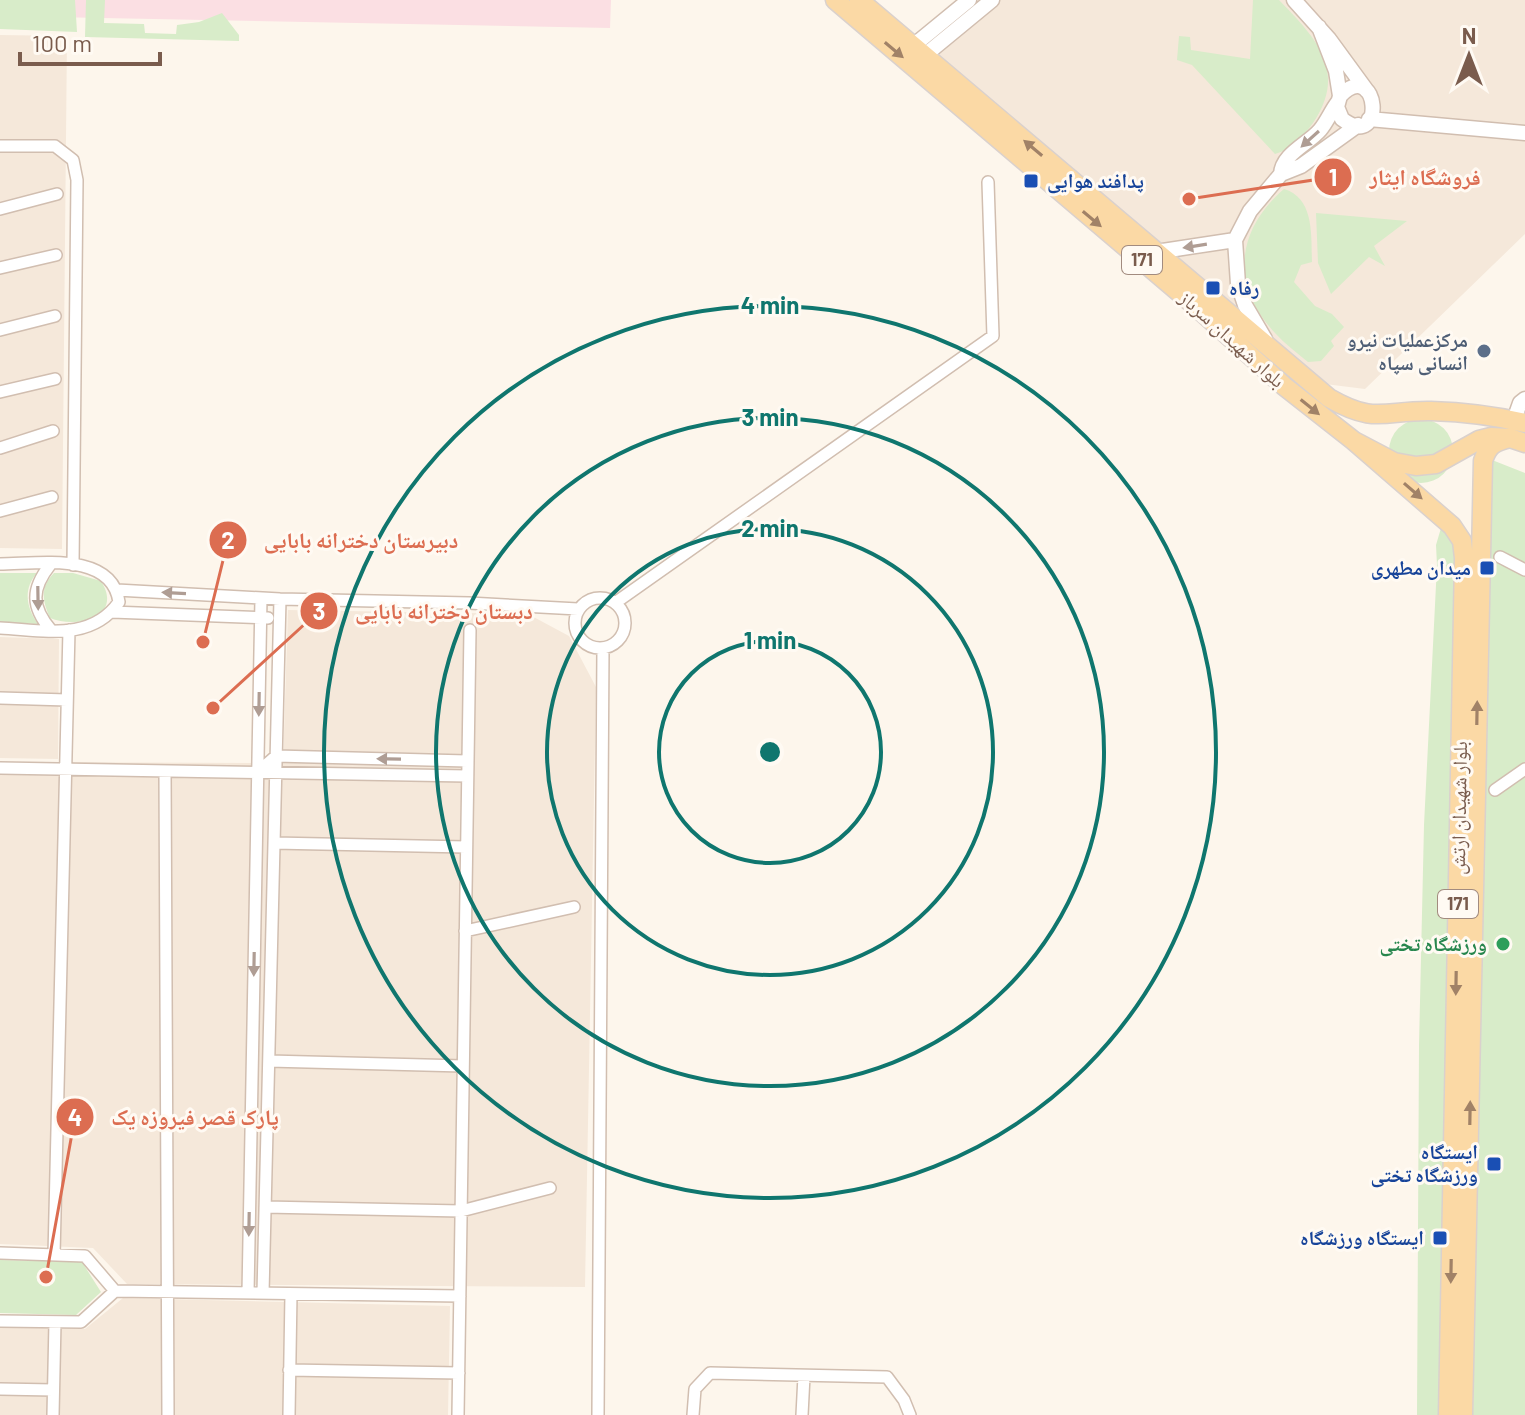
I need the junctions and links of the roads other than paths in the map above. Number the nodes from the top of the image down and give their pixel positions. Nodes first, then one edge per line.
1 (835, 0) edge
2 (859, 0) edge
3 (969, 0) edge
4 (992, 0) edge
5 (1294, 0) edge
6 (1319, 27) junction
7 (919, 51) junction
8 (1370, 94) junction
9 (1339, 99) junction
10 (1364, 122) junction
11 (1409, 123) junction
12 (1525, 133) edge
13 (0, 146) edge
14 (1281, 174) junction
15 (988, 182) dead end
16 (57, 194) dead end
17 (0, 209) edge
18 (1235, 240) junction
19 (1156, 252) junction
20 (56, 255) dead end
21 (0, 268) edge
22 (55, 316) dead end
23 (0, 330) edge
24 (1275, 353) junction
25 (55, 379) dead end
26 (0, 392) edge
27 (1525, 399) edge
28 (53, 431) dead end
29 (1518, 431) edge
30 (1354, 441) junction
31 (0, 448) edge
32 (52, 497) dead end
33 (0, 511) edge
34 (1500, 557) dead end
35 (0, 564) edge
36 (50, 565) junction
37 (73, 565) junction
38 (1525, 570) edge
39 (117, 590) junction
40 (261, 598) junction
41 (280, 599) junction
42 (615, 603) junction
43 (578, 609) junction
44 (112, 612) junction
45 (261, 617) junction
46 (279, 618) junction
47 (0, 628) edge
48 (51, 630) junction
49 (69, 630) junction
50 (470, 630) dead end
51 (603, 648) junction
52 (0, 698) edge
53 (67, 700) junction
54 (276, 756) junction
55 (467, 761) junction
56 (0, 768) edge
57 (65, 769) junction
58 (1525, 769) edge
59 (165, 771) junction
60 (258, 772) junction
61 (276, 773) junction
62 (467, 776) junction
63 (1495, 790) dead end
64 (274, 843) junction
65 (466, 847) junction
66 (574, 907) dead end
67 (465, 931) junction
68 (269, 1061) junction
69 (463, 1066) junction
70 (550, 1188) dead end
71 (265, 1207) junction
72 (461, 1211) junction
73 (0, 1253) edge
74 (54, 1255) junction
75 (115, 1291) junction
76 (168, 1292) junction
77 (248, 1293) junction
78 (263, 1293) junction
79 (291, 1294) junction
80 (460, 1296) junction
81 (0, 1321) edge
82 (55, 1322) junction
83 (289, 1370) junction
84 (459, 1373) junction
85 (804, 1376) junction
86 (0, 1389) edge
87 (53, 1390) junction
88 (53, 1415) edge
89 (168, 1415) edge
90 (289, 1415) edge
91 (458, 1415) edge
92 (598, 1415) edge
93 (693, 1415) edge
94 (802, 1415) edge
95 (910, 1415) edge
96 (1448, 1415) edge
97 (1463, 1415) edge

1 -> 30 main road, بلوار شهیدان سرباز / 171
2 - 7 main road, بلوار شهیدان سرباز / 171
3 - 7 street
4 - 7 street
5 - 6 street
6 - 8 street
6 - 9 street
19 -> 7 main road, بلوار شهیدان سرباز / 171
8 - 9 street
8 - 10 street
8 - 11 street
9 - 10 street
9 -> 14 street
10 - 11 street
10 - 14 street
11 - 12 street
13 - 37 street
14 - 18 street
15 - 42 street
16 - 17 street
18 -> 19 street
18 - 24 street
19 - 24 main road, بلوار شهیدان سرباز / 171
20 - 21 street
22 - 23 street
24 - 29 main road, بلوار شهیدان سرباز / 171
25 - 26 street
27 - 29 street
28 - 31 street
29 - 30 main road, بلوار شهیدان سرباز / 171
97 -> 29 main road, بلوار شهیدان ارتش / 171
30 -> 96 main road, بلوار شهیدان ارتش / 171
32 - 33 street
34 - 38 street
35 - 36 street
36 - 37 street
36 -> 48 street
37 - 39 street
40 -> 39 street
39 - 44 street
40 - 41 street
40 - 45 street
41 - 43 street
41 - 46 street
42 - 43 street
42 - 51 street
43 - 51 street
44 - 45 street
44 - 49 street
45 - 46 street
45 -> 60 street
46 - 54 street
47 - 48 street
48 - 49 street
49 - 53 street
50 - 55 street
51 - 92 street
52 - 53 street
53 - 57 street
55 -> 54 street
54 - 60 street
54 - 61 street
55 - 62 street
56 - 57 street
57 - 59 street
57 - 74 street
58 - 63 street
59 - 60 street
59 - 76 street
60 - 61 street
60 -> 77 street
61 - 62 street
61 - 64 street
62 - 65 street
64 - 65 street
64 - 68 street
65 - 67 street
66 - 67 street
67 - 69 street
68 - 69 street
68 - 71 street
69 - 72 street
70 - 72 street
71 - 72 street
71 - 78 street
72 - 80 street
73 - 74 street
74 - 75 street
75 - 76 street
75 - 82 street
76 - 77 street
76 - 89 street
77 - 78 street
78 - 79 street
79 - 80 street
79 - 83 street
80 - 84 street
81 - 82 street
82 - 87 street
83 - 84 street
83 - 90 street
84 - 91 street
85 - 93 street
85 - 94 street
85 - 95 street
86 - 87 street
87 - 88 street

